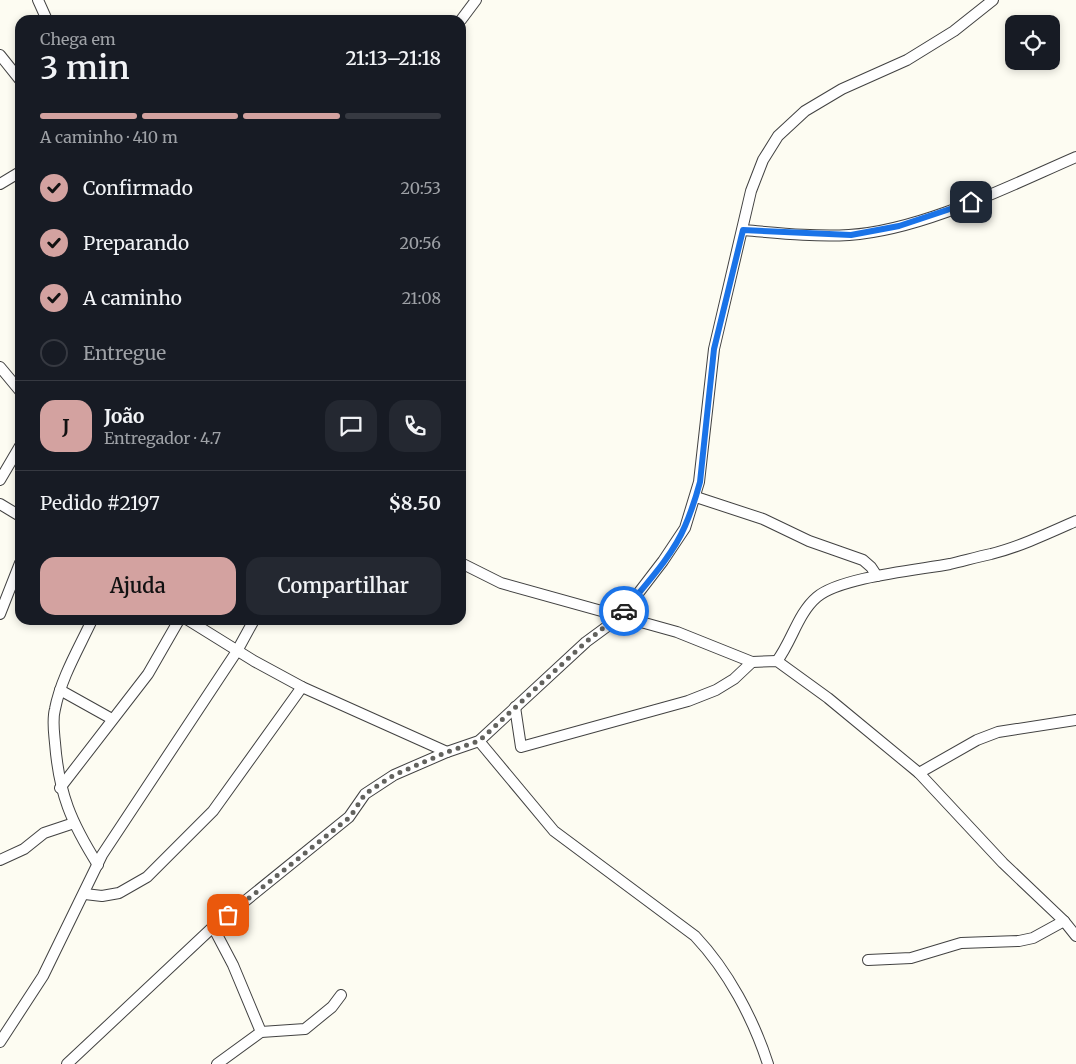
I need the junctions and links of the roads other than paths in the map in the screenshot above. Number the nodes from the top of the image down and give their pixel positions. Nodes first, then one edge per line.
1 (38, 0) edge
2 (476, 0) edge
3 (993, 0) edge
4 (45, 15) edge
5 (465, 15) edge
6 (0, 55) edge
7 (15, 74) edge
8 (1076, 157) edge
9 (15, 175) edge
10 (0, 184) edge
11 (743, 230) junction
12 (0, 367) edge
13 (15, 386) edge
14 (15, 454) edge
15 (0, 480) edge
16 (696, 497) junction
17 (0, 504) edge
18 (15, 513) edge
19 (1076, 521) edge
20 (466, 566) edge
21 (15, 570) edge
22 (878, 576) junction
23 (4, 586) edge
24 (0, 614) edge
25 (620, 617) junction
26 (90, 625) edge
27 (176, 625) edge
28 (196, 625) edge
29 (251, 625) edge
30 (238, 651) junction
31 (777, 661) junction
32 (752, 662) junction
33 (302, 687) junction
34 (60, 690) junction
35 (516, 707) junction
36 (112, 719) junction
37 (1076, 720) edge
38 (479, 741) junction
39 (447, 752) junction
40 (919, 773) junction
41 (60, 788) junction
42 (74, 823) junction
43 (0, 860) edge
44 (98, 865) junction
45 (85, 894) junction
46 (1064, 922) junction
47 (213, 927) junction
48 (1076, 936) edge
49 (868, 960) dead end
50 (341, 995) dead end
51 (261, 1032) junction
52 (1, 1039) edge
53 (67, 1064) edge
54 (217, 1064) edge
55 (768, 1064) edge

1 - 4 street
2 - 5 street
3 - 11 street
6 - 7 street
8 - 11 street
9 - 10 street
11 - 16 street
12 - 13 street
14 - 15 street
16 - 22 street
16 - 25 street
17 - 18 street
19 - 22 street
20 - 25 street
21 - 23 street
22 - 31 street
23 - 24 street
25 - 32 street
25 - 35 street
26 - 34 street
27 - 36 street
28 - 30 street
29 - 30 street
30 - 33 street
30 - 44 street
31 - 32 street
31 - 40 street
32 - 35 street
33 - 39 street
33 - 45 street
34 - 36 street
34 - 41 street
35 - 38 street
36 - 41 street
37 - 40 street
38 - 39 street
38 - 55 street
39 - 47 street
40 - 46 street
41 - 42 street
42 - 43 street
42 - 44 street
44 - 45 street
45 - 52 street
46 - 48 street
46 - 49 street
47 - 51 street
47 - 53 street
50 - 51 street
51 - 54 street

